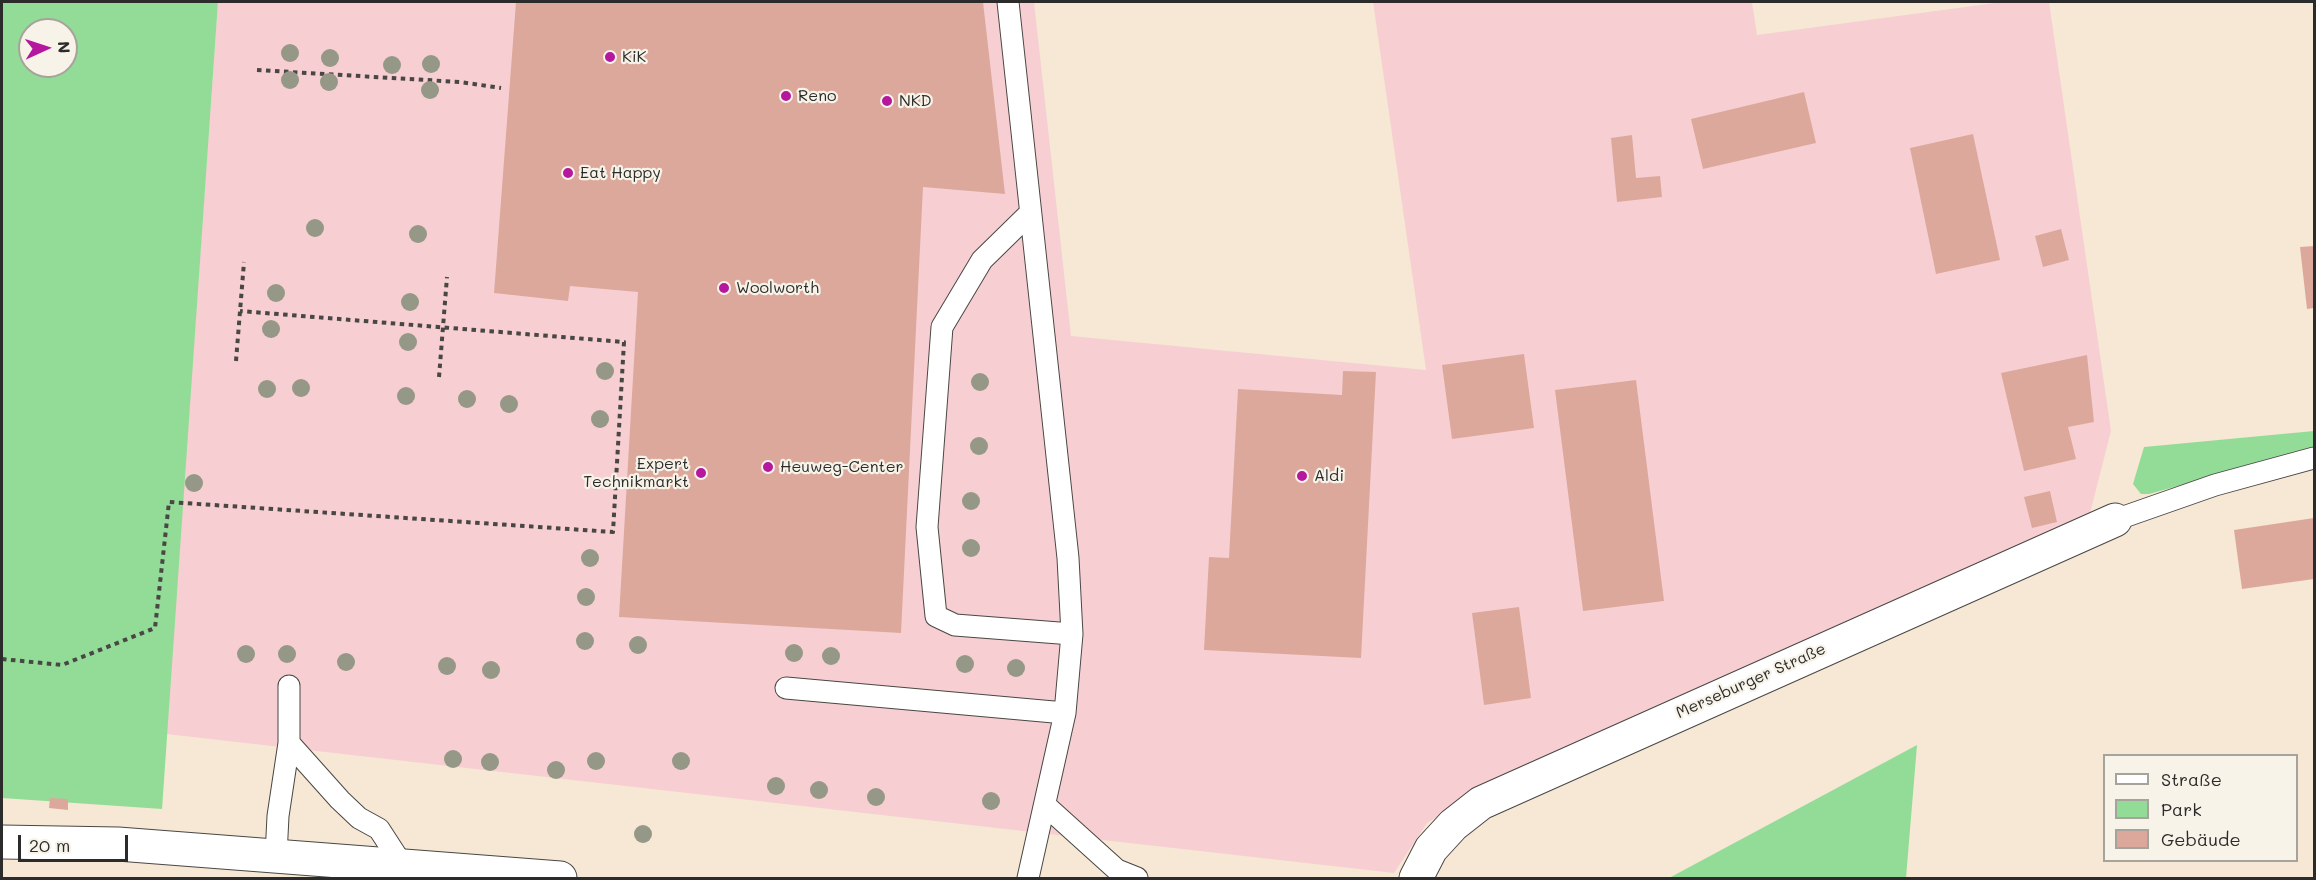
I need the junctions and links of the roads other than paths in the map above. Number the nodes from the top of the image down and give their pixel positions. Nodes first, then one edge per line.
1 (1008, 2) edge
2 (1030, 213) junction
3 (2314, 458) edge
4 (2115, 520) joint
5 (1072, 634) junction
6 (289, 686) dead end
7 (786, 688) dead end
8 (1065, 713) junction
9 (289, 743) junction
10 (1045, 805) junction
11 (2, 842) edge
12 (276, 856) junction
13 (403, 866) junction
14 (560, 879) edge
15 (1028, 879) edge
16 (1137, 879) edge
17 (1416, 879) edge

1 - 2 lane
2 - 5 lane
2 - 5 lane
3 - 4 lane
4 - 17 street, Merseburger Straße
5 - 8 lane
6 - 9 lane
7 - 8 lane
8 - 10 lane
9 - 12 lane
9 - 13 lane
10 - 15 lane
10 - 16 lane
11 - 12 street
12 - 13 street
13 - 14 street

